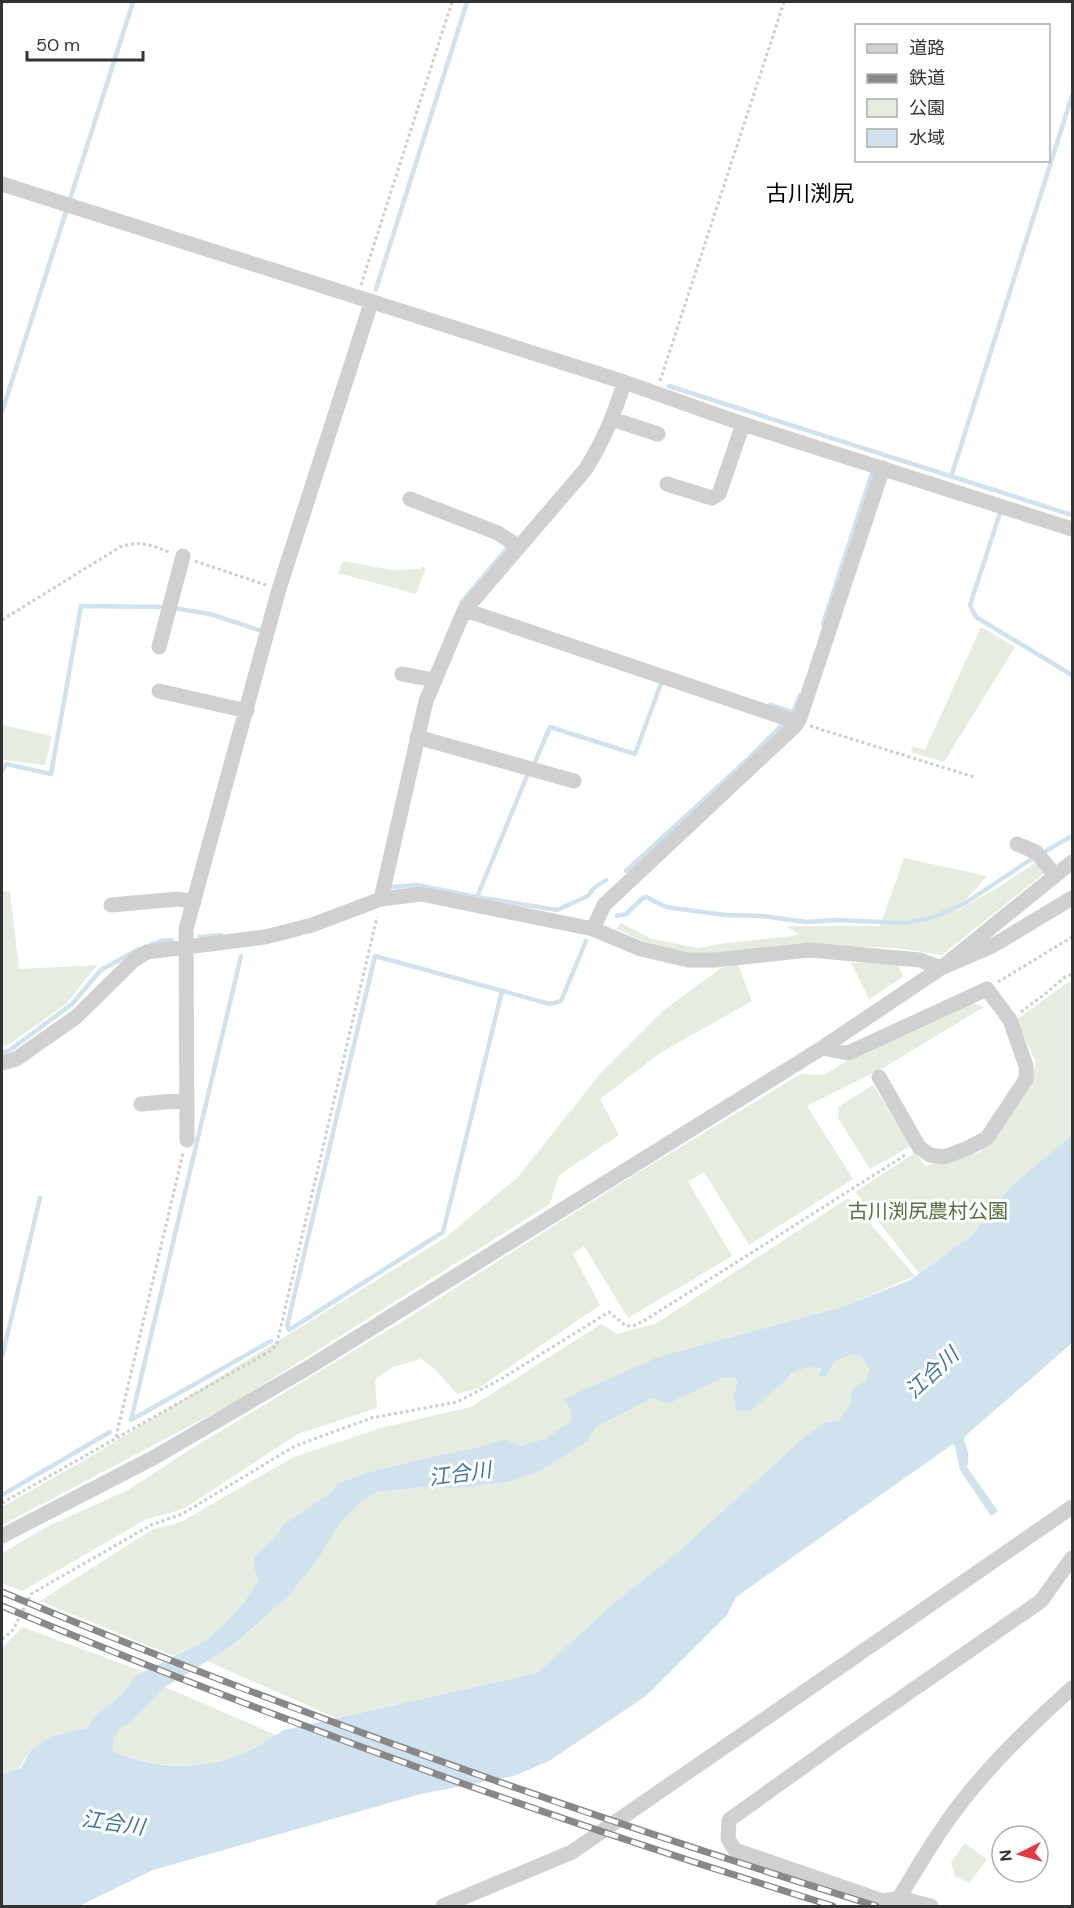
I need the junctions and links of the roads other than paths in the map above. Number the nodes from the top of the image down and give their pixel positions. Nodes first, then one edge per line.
1 (2, 184) edge
2 (364, 300) junction
3 (624, 382) junction
4 (612, 419) junction
5 (743, 424) junction
6 (658, 434) dead end
7 (883, 468) junction
8 (667, 484) dead end
9 (410, 499) dead end
10 (1072, 528) edge
11 (519, 547) junction
12 (183, 556) road end
13 (465, 610) junction
14 (159, 647) dead end
15 (402, 674) dead end
16 (434, 680) junction
17 (159, 691) dead end
18 (247, 711) junction
19 (791, 720) junction
20 (417, 737) junction
21 (574, 781) dead end
22 (1017, 844) dead end
23 (1072, 862) edge
24 (1055, 875) junction
25 (1072, 898) edge
26 (381, 899) junction
27 (194, 902) junction
28 (111, 905) dead end
29 (593, 929) junction
30 (185, 947) junction
31 (941, 968) junction
32 (822, 1048) junction
33 (2, 1063) edge
34 (879, 1077) dead end
35 (186, 1100) junction
36 (141, 1104) dead end
37 (187, 1140) road end
38 (1072, 1507) edge
39 (2, 1536) edge
40 (1072, 1558) edge
41 (1072, 1688) edge
42 (897, 1902) edge
43 (443, 1906) edge
44 (931, 1906) edge

1 - 2 street
2 - 3 street
2 - 18 street
3 - 4 street
3 - 5 street
4 - 6 street
4 - 11 street
5 - 7 street
5 - 8 street
7 - 10 street
7 - 19 street
9 - 11 street
11 - 13 street
12 - 14 street
13 - 16 street
13 - 19 street
15 - 16 street
16 - 20 street
17 - 18 street
18 - 27 street
19 - 29 street
20 - 21 street
20 - 26 street
22 - 24 street
23 - 24 street
24 - 31 street
25 - 31 street
26 - 29 street
26 - 30 street
27 - 28 street
27 - 30 street
29 - 31 street
30 - 33 street
30 - 35 street
31 - 32 street
32 - 34 street
32 - 39 street
35 - 36 street
35 - 37 street
38 - 43 street
40 - 42 street
41 - 42 street
42 - 44 street

